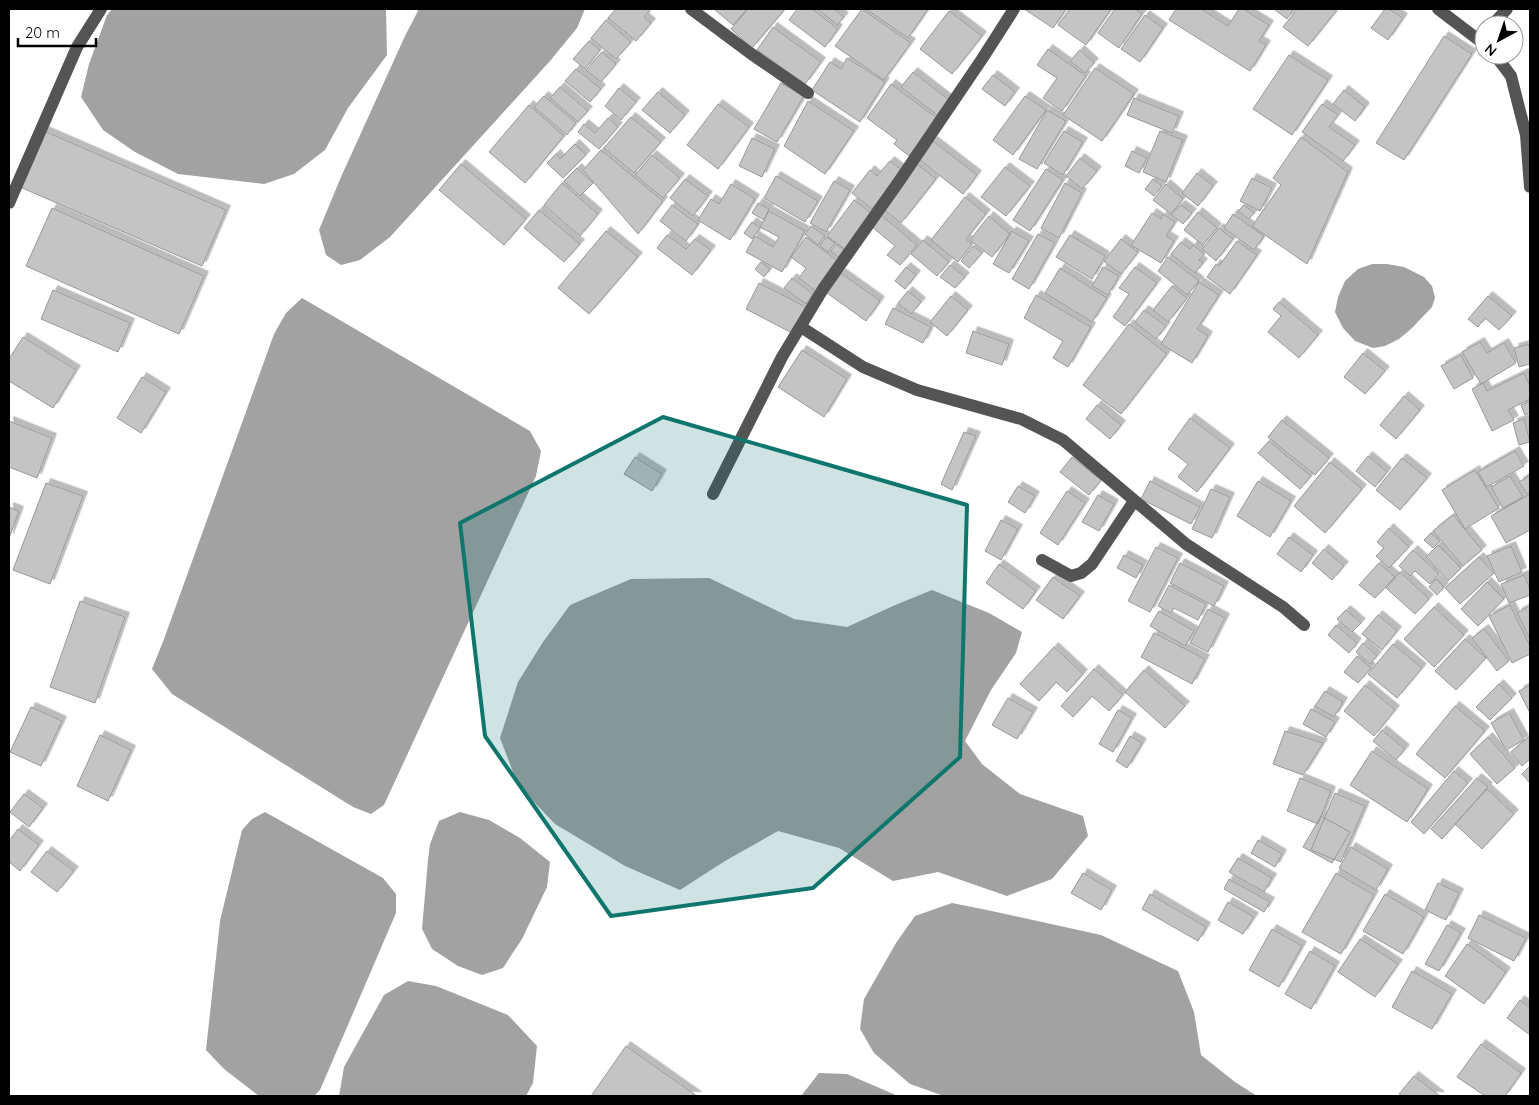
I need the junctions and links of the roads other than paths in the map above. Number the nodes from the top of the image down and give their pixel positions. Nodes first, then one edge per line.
1 (101, 9) edge
2 (691, 9) edge
3 (1014, 9) edge
4 (1438, 9) edge
5 (1474, 34) edge
6 (1502, 65) edge
7 (808, 93) dead end
8 (1530, 187) edge
9 (9, 203) edge
10 (801, 327) junction
11 (713, 494) dead end
12 (1134, 501) junction
13 (1042, 560) dead end
14 (1304, 625) dead end

1 - 9 street
2 - 7 street
3 - 10 street
4 - 5 street
6 - 8 street
10 - 11 street
10 - 12 street
12 - 13 street
12 - 14 street

